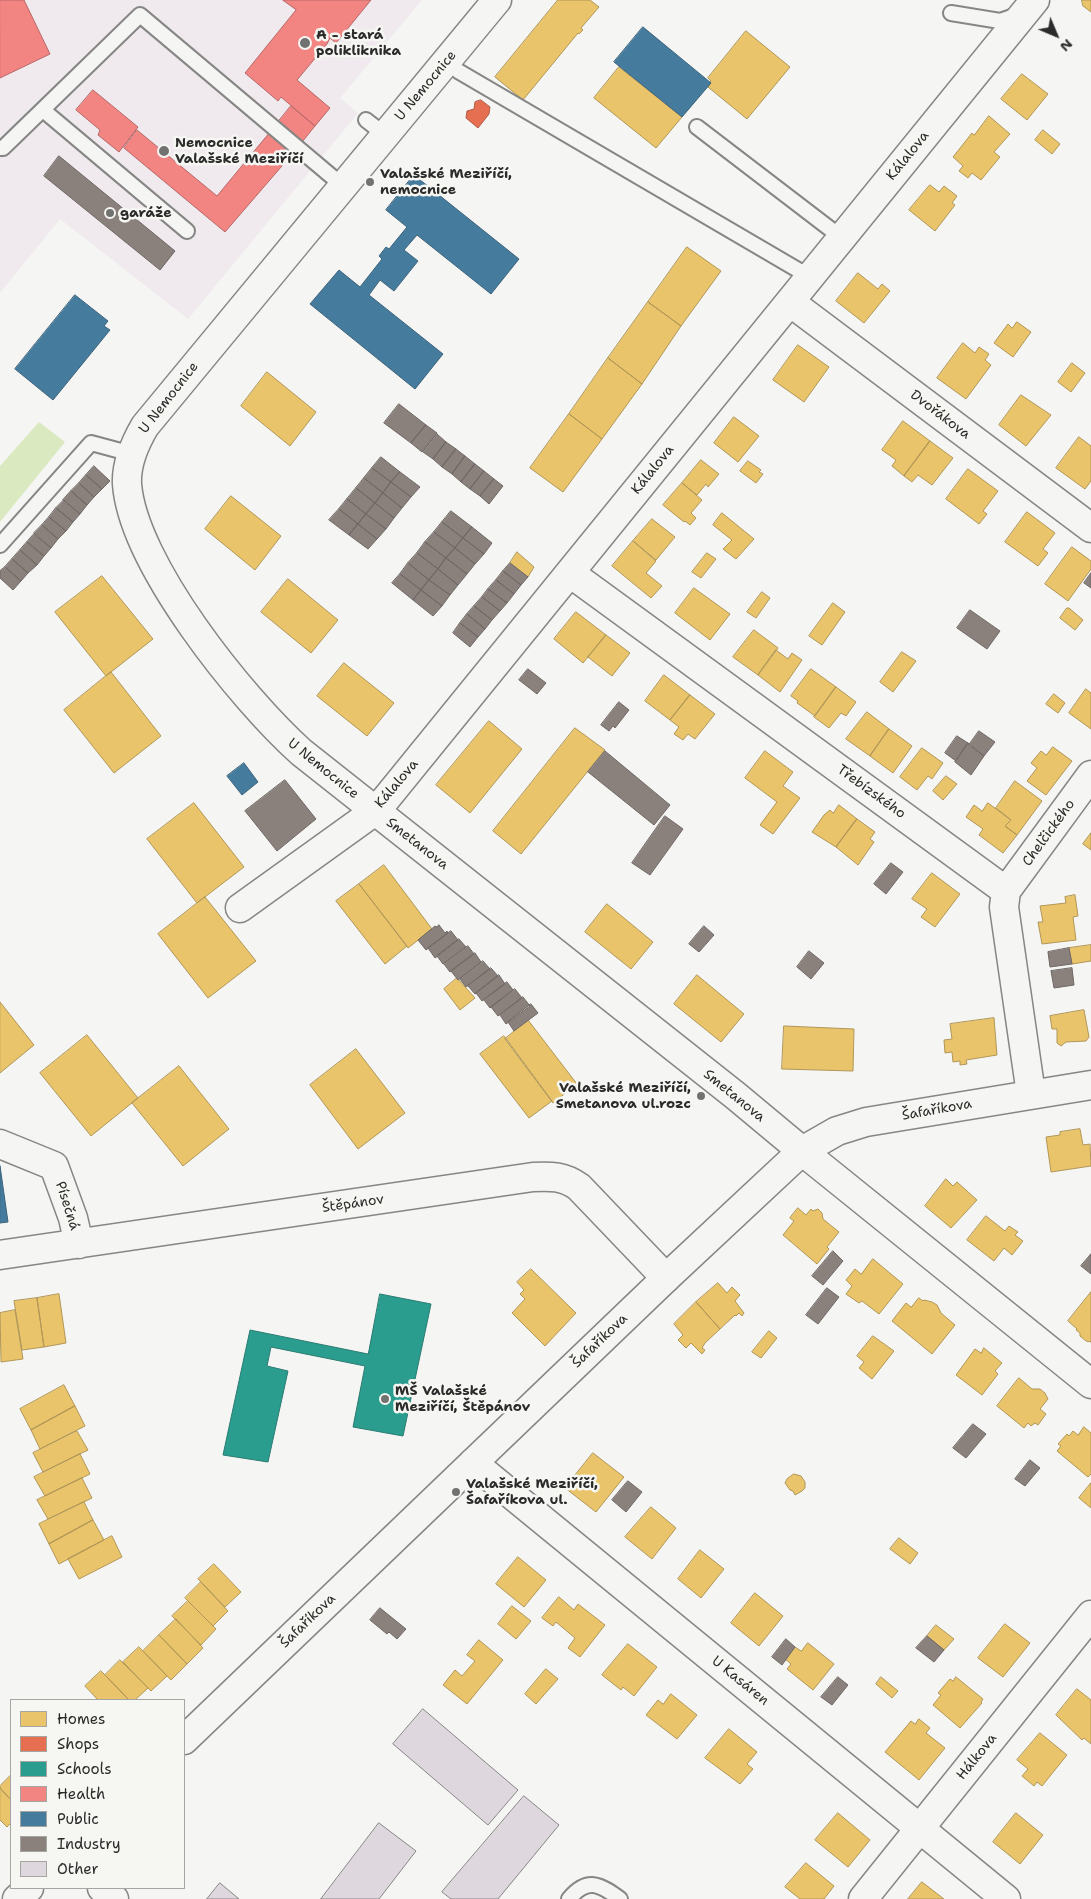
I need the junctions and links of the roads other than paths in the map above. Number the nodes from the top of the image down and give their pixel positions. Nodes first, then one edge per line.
1 (497, 0) edge
2 (1030, 6) edge
3 (951, 13) dead end
4 (458, 71) dead end
5 (43, 110) junction
6 (697, 127) dead end
7 (0, 148) edge
8 (343, 186) junction
9 (186, 231) dead end
10 (842, 238) junction
11 (810, 277) junction
12 (790, 302) junction
13 (132, 454) junction
14 (1091, 528) edge
15 (0, 545) edge
16 (570, 573) junction
17 (1091, 776) edge
18 (375, 811) junction
19 (1006, 891) junction
20 (240, 908) dead end
21 (1091, 1084) edge
22 (1031, 1094) junction
23 (0, 1144) edge
24 (802, 1152) junction
25 (79, 1244) junction
26 (0, 1255) edge
27 (666, 1278) junction
28 (1091, 1384) edge
29 (473, 1463) junction
30 (1091, 1615) edge
31 (185, 1739) edge
32 (920, 1828) junction
33 (28, 1889) edge
34 (103, 1889) edge
35 (17, 1899) edge
36 (114, 1899) edge
37 (569, 1899) edge
38 (620, 1899) edge
39 (863, 1899) edge
40 (1006, 1899) edge

1 - 8 street, U Nemocnice
2 - 3 lane
2 - 10 street, Kálalova
4 - 11 lane
5 - 7 lane
5 - 8 lane
5 - 9 lane
6 - 10 lane
8 - 13 street, U Nemocnice
10 - 11 street, Kálalova
11 - 12 street, Kálalova
12 - 14 street, Dvořákova
12 - 16 street, Kálalova
13 - 15 lane
13 - 18 street, U Nemocnice
16 - 18 street, Kálalova
16 - 19 street, Třebízského
17 - 19 street, Chelčického
18 - 20 street, Kálalova
18 - 24 street, Smetanova
19 - 22 street
21 - 22 street, Šafaříkova
22 - 24 street, Šafaříkova
23 - 25 street, Písečná
24 - 27 street, Šafaříkova
24 - 28 street, Smetanova
25 - 26 street, Štěpánov
25 - 27 street, Štěpánov
27 - 29 street, Šafaříkova
29 - 31 street, Šafaříkova
29 - 32 street, U Kasáren
30 - 32 street, Hálkova
32 - 39 street, Hálkova
32 - 40 street, U Kasáren
33 - 35 street
34 - 36 street
37 - 38 lane

